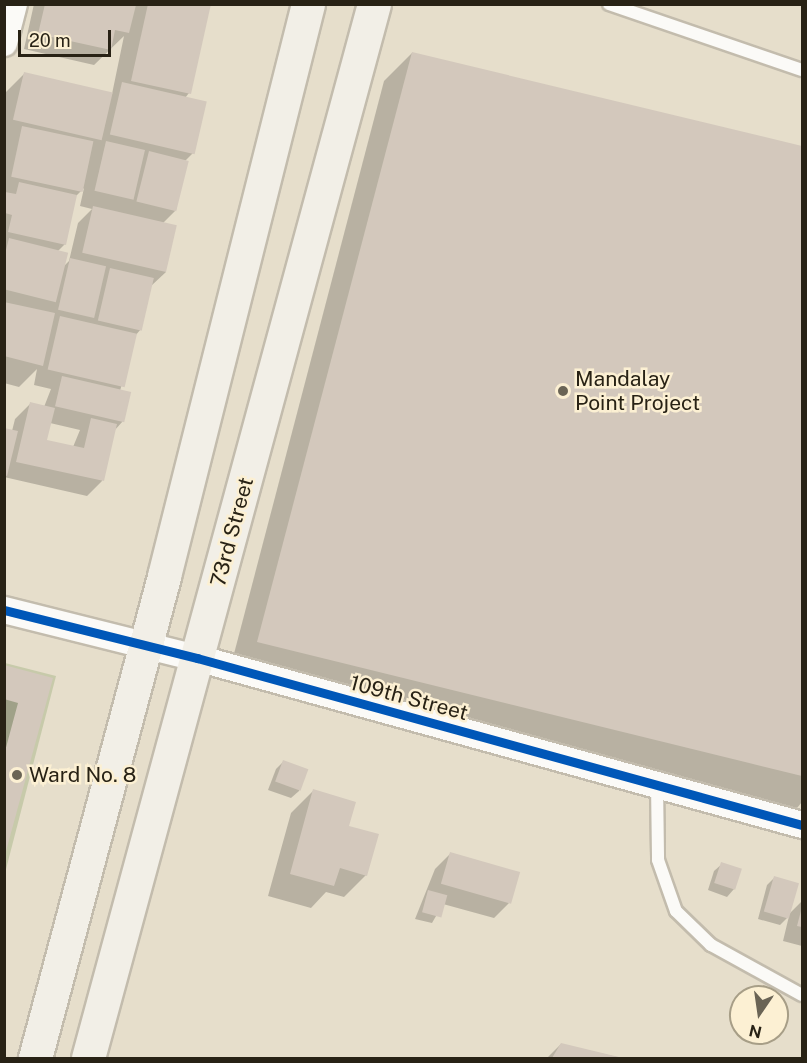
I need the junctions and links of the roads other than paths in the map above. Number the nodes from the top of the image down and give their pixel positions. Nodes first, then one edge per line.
1 (14, 4) edge
2 (308, 4) edge
3 (374, 4) edge
4 (609, 4) edge
5 (4, 43) edge
6 (802, 70) edge
7 (4, 610) edge
8 (145, 646) junction
9 (197, 658) junction
10 (657, 784) junction
11 (802, 825) edge
12 (802, 995) edge
13 (35, 1059) edge
14 (88, 1059) edge

1 - 5 street
2 - 8 main road
3 - 9 main road, 73rd Street
4 - 6 lane
7 - 8 street, 109th Street
8 - 9 street, 109th Street
8 - 13 main road
9 - 10 street, 109th Street
9 - 14 main road, 73rd Street
10 - 11 street, 109th Street
10 - 12 lane

